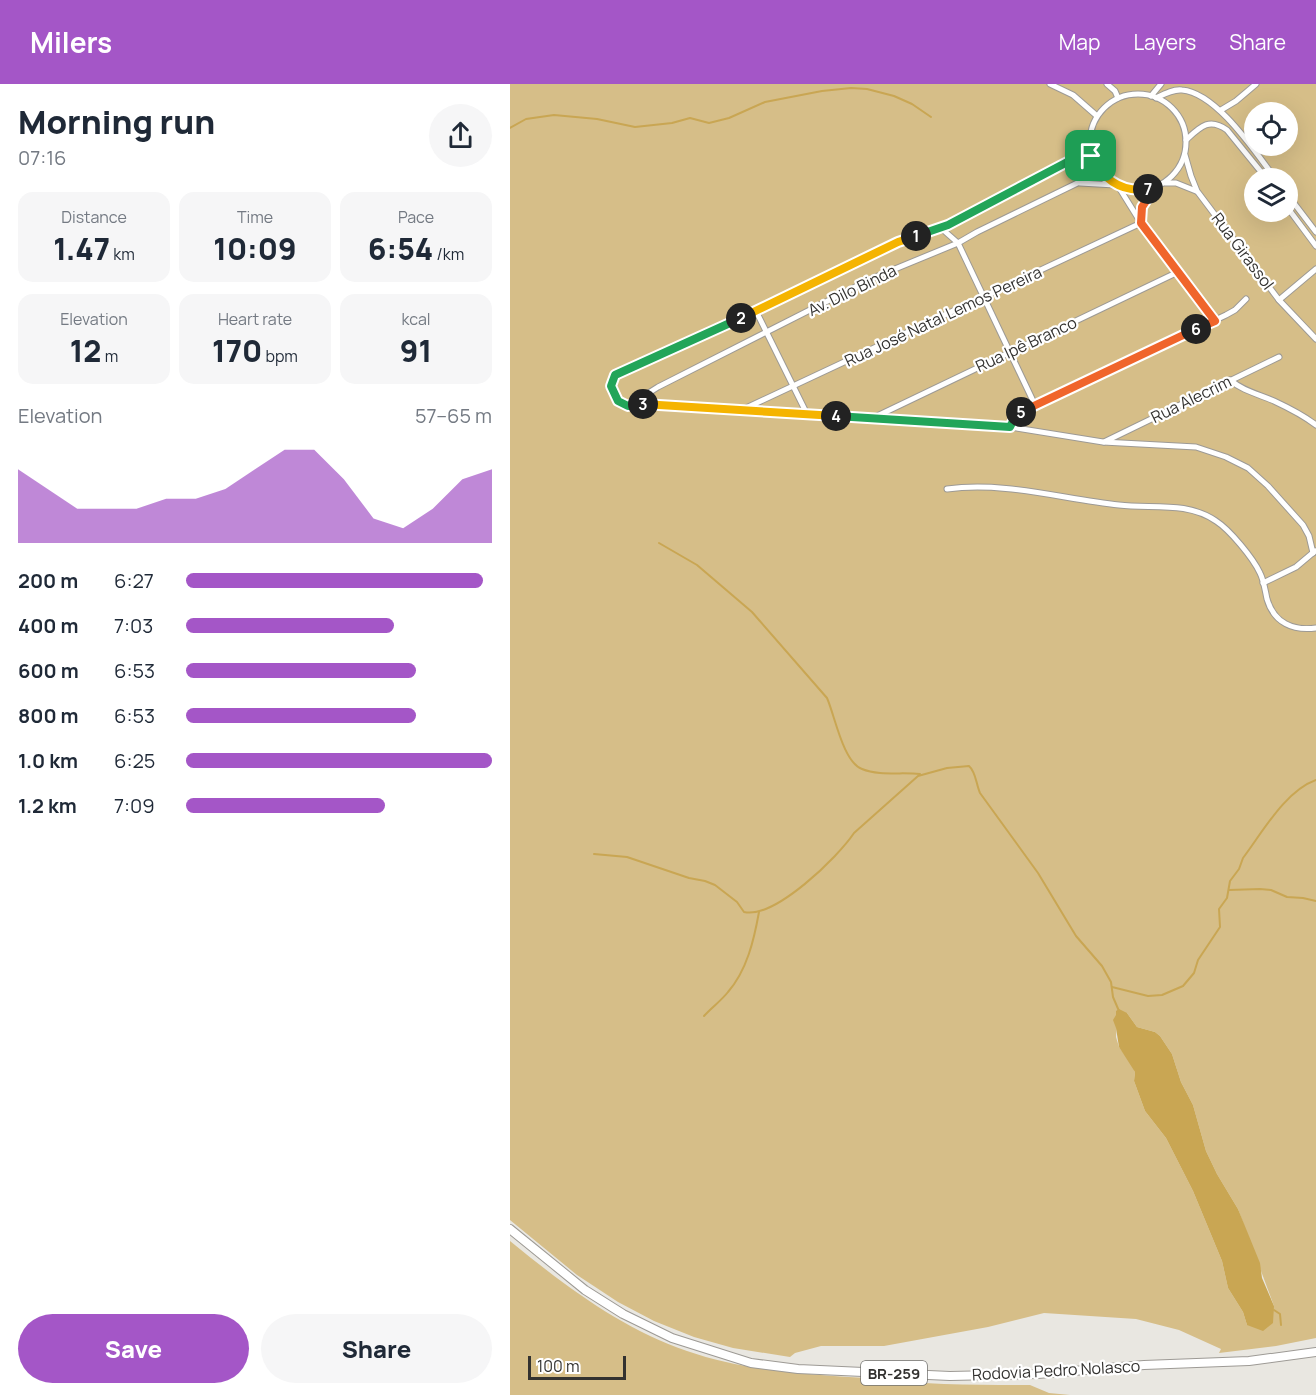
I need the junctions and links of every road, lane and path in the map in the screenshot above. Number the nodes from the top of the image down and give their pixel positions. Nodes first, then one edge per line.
1 (1050, 84) edge
2 (1107, 84) edge
3 (1161, 84) edge
4 (1256, 84) edge
5 (1154, 97) junction
6 (1118, 98) junction
7 (1221, 110) junction
8 (1097, 116) junction
9 (1090, 132) junction
10 (1186, 140) junction
11 (1185, 153) junction
12 (1091, 156) junction
13 (1073, 159) junction
14 (1258, 168) edge
15 (1267, 168) edge
16 (1100, 172) junction
17 (1080, 183) junction
18 (1117, 185) junction
19 (1159, 185) junction
20 (1197, 191) junction
21 (1298, 208) edge
22 (1298, 222) edge
23 (1141, 223) junction
24 (941, 228) junction
25 (1316, 232) edge
26 (958, 243) junction
27 (1316, 246) edge
28 (1316, 269) edge
29 (1178, 272) junction
30 (984, 297) junction
31 (1246, 299) dead end
32 (1279, 300) junction
33 (756, 311) junction
34 (1215, 321) junction
35 (767, 333) junction
36 (1316, 339) edge
37 (1008, 353) junction
38 (1279, 357) dead end
39 (1230, 380) junction
40 (794, 386) junction
41 (631, 405) junction
42 (1035, 405) junction
43 (744, 409) junction
44 (807, 414) junction
45 (874, 418) junction
46 (1316, 425) edge
47 (1010, 427) junction
48 (1103, 442) junction
49 (947, 489) dead end
50 (1315, 551) edge
51 (1263, 583) junction
52 (1316, 628) edge
53 (510, 1228) edge
54 (1316, 1352) edge

1 - 8 street
2 - 6 street
3 - 5 street
4 - 7 street
5 - 6 street
5 - 7 street
5 - 10 street
6 - 8 street
7 - 15 street
8 - 9 street
9 - 12 street
9 - 13 street
10 - 11 street
10 - 14 street
11 - 19 street
11 - 20 street, Rua Girassol
12 - 13 street
12 - 16 street
13 - 24 street, Av. Dilo Binda
16 - 17 street, Av. Dilo Binda
16 - 18 street
17 - 18 street
17 - 26 street, Av. Dilo Binda
18 - 19 street
18 - 23 street
19 - 20 street
19 - 23 street
20 - 32 street, Rua Girassol
21 - 25 street
22 - 27 street
23 - 29 street
23 - 30 street, Rua José Natal Lemos Pereira
24 - 26 street
24 - 33 street, Av. Dilo Binda
26 - 30 street
26 - 35 street, Av. Dilo Binda
28 - 32 street
29 - 34 street
29 - 37 street, Rua Ipê Branco
30 - 37 street
30 - 40 street, Rua José Natal Lemos Pereira
31 - 34 street
32 - 36 street, Rua Girassol
33 - 35 street
33 - 41 street, Av. Dilo Binda
34 - 42 street
35 - 40 street
35 - 41 street, Av. Dilo Binda
37 - 42 street
37 - 45 street, Rua Ipê Branco
38 - 39 street, Rua Alecrim
39 - 46 street
39 - 48 street, Rua Alecrim
40 - 43 street, Rua José Natal Lemos Pereira
40 - 44 street
41 - 43 street
42 - 47 street
43 - 44 street
44 - 45 street
45 - 47 street
47 - 48 street
48 - 50 street
49 - 51 street
50 - 51 street
51 - 52 street
53 - 54 highway, Rodovia Pedro Nolasco / BR-259

